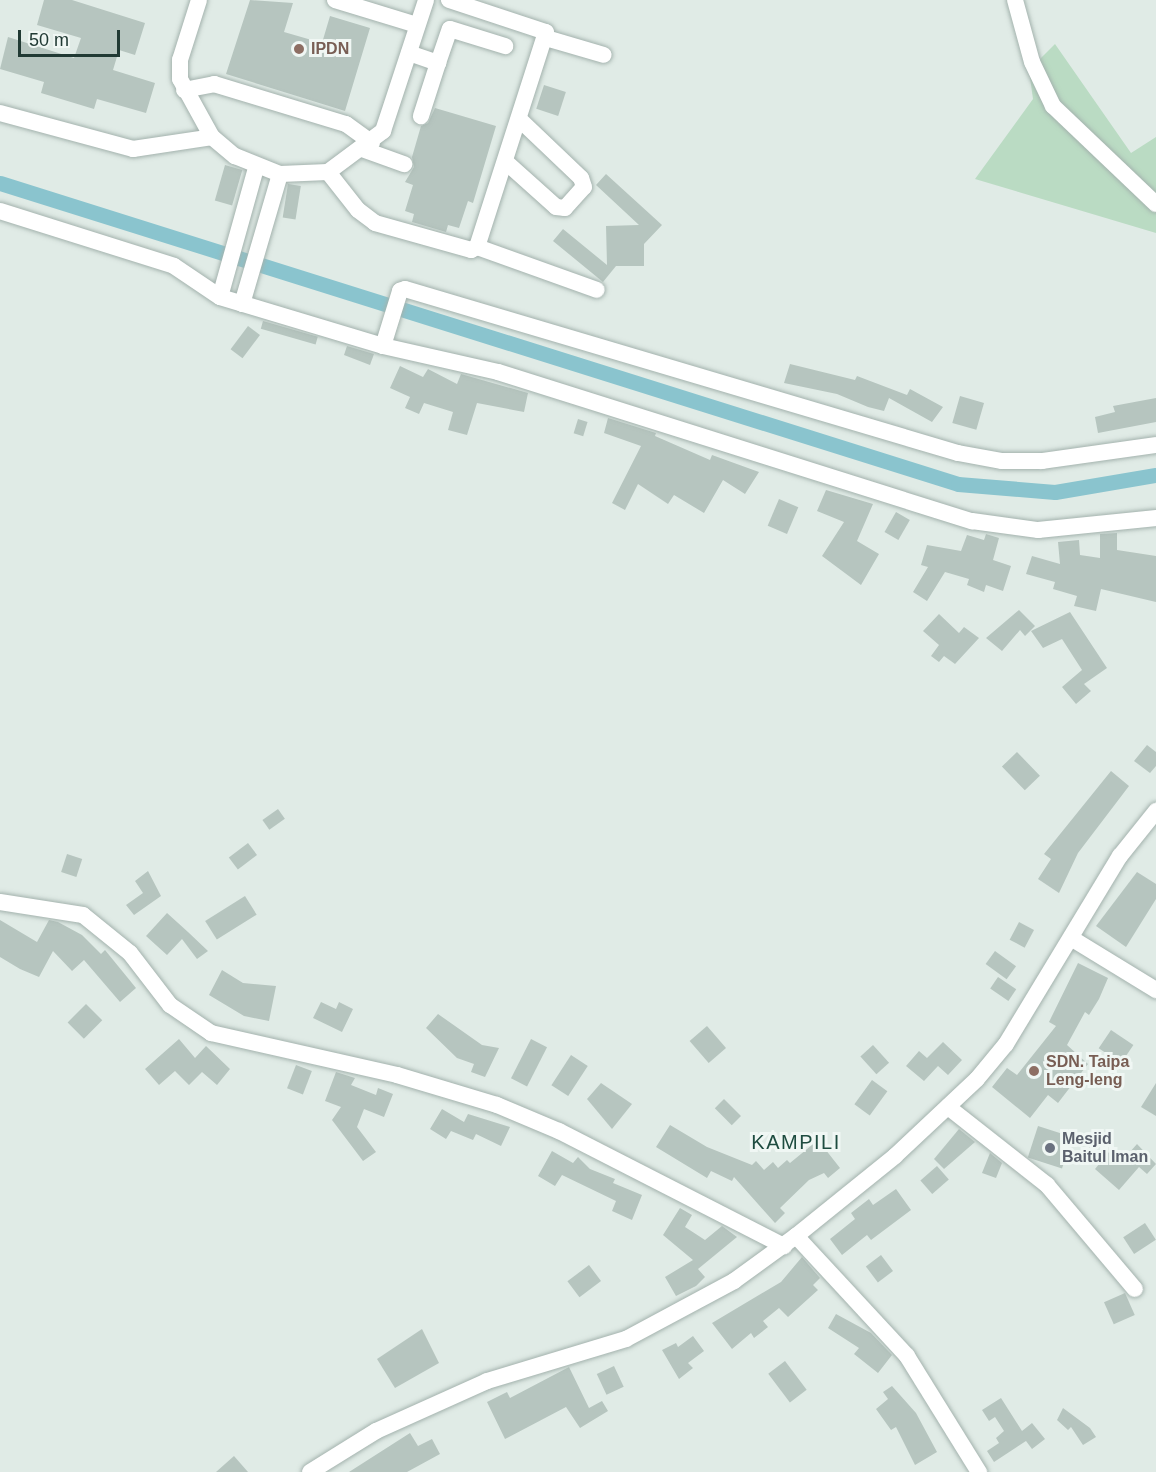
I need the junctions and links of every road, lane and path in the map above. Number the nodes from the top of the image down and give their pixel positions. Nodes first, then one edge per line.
1 (199, 0) edge
2 (335, 0) edge
3 (426, 0) edge
4 (449, 0) edge
5 (1015, 0) edge
6 (417, 25) junction
7 (546, 38) junction
8 (505, 46) dead end
9 (409, 53) junction
10 (604, 55) dead end
11 (438, 63) junction
12 (184, 90) junction
13 (0, 113) edge
14 (421, 116) dead end
15 (520, 120) junction
16 (212, 138) junction
17 (367, 146) junction
18 (507, 163) junction
19 (404, 164) dead end
20 (256, 168) junction
21 (328, 172) junction
22 (280, 174) junction
23 (1156, 204) edge
24 (0, 211) edge
25 (477, 247) junction
26 (219, 287) junction
27 (597, 290) dead end
28 (245, 294) junction
29 (386, 336) junction
30 (1156, 445) edge
31 (1156, 518) edge
32 (1156, 811) edge
33 (0, 902) edge
34 (1071, 938) junction
35 (1156, 990) edge
36 (948, 1107) junction
37 (790, 1241) junction
38 (1135, 1288) dead end
39 (310, 1472) edge
40 (979, 1472) edge

1 - 12 street
2 - 6 street
3 - 6 street
4 - 7 street
5 - 23 street
6 - 9 street
7 - 10 street
7 - 15 street
8 - 11 street
9 - 11 street
9 - 17 street
11 - 14 street
12 - 16 street
12 - 17 street
13 - 16 street
15 - 18 street
15 - 18 street
16 - 20 street
17 - 19 street
17 - 21 street
18 - 25 street
20 - 22 street
20 - 26 street
21 - 22 street
21 - 25 street
22 - 28 street
24 - 26 street
25 - 27 street
26 - 28 street
28 - 29 street
29 - 30 street
29 - 31 street
32 - 34 street
33 - 37 street
34 - 35 street
34 - 36 street
36 - 37 street
36 - 38 street
37 - 39 street
37 - 40 street

